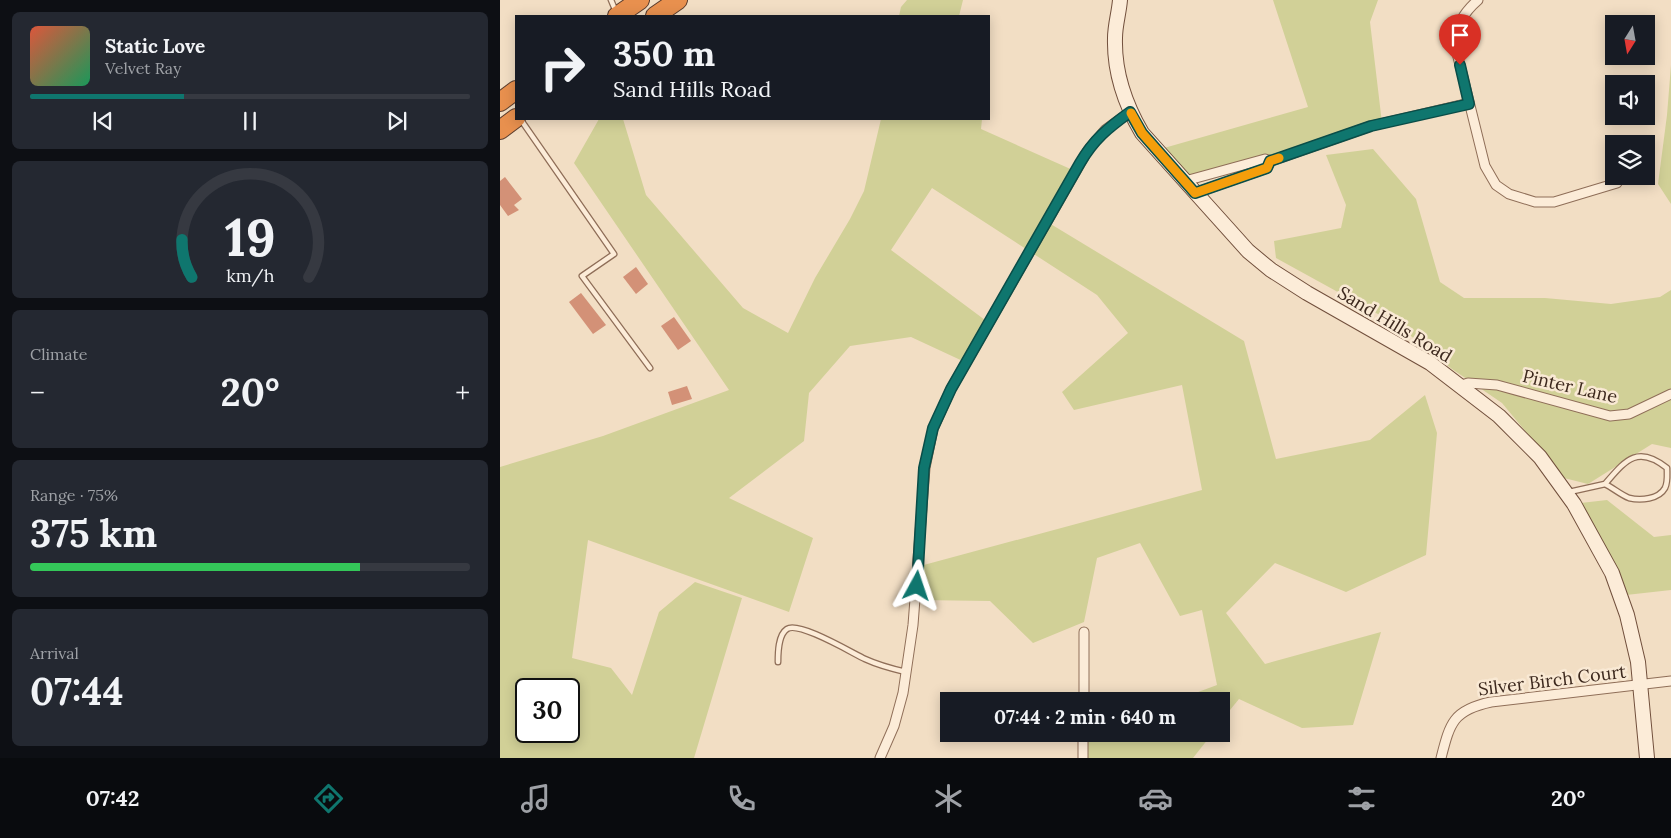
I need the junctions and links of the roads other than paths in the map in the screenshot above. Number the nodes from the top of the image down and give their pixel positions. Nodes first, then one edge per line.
1 (611, 0) edge
2 (640, 0) edge
3 (678, 0) edge
4 (1120, 0) edge
5 (1478, 0) edge
6 (618, 15) edge
7 (619, 15) edge
8 (656, 15) edge
9 (515, 91) edge
10 (500, 102) edge
11 (1469, 104) junction
12 (1130, 112) junction
13 (515, 120) edge
14 (519, 120) edge
15 (500, 130) edge
16 (1270, 161) junction
17 (1185, 181) junction
18 (1610, 185) edge
19 (1195, 193) junction
20 (650, 368) dead end
21 (1458, 386) junction
22 (1671, 394) edge
23 (1605, 484) junction
24 (1566, 493) junction
25 (1084, 632) dead end
26 (778, 662) dead end
27 (906, 672) junction
28 (1671, 681) edge
29 (1640, 685) junction
30 (1084, 692) edge
31 (1083, 742) edge
32 (880, 758) edge
33 (1083, 758) edge
34 (1441, 758) edge
35 (1646, 758) edge

1 - 6 lane
2 - 7 highway
3 - 8 highway
4 - 12 street, Sand Hills Road
5 - 11 street
9 - 10 highway
11 - 16 street
11 - 18 street
12 - 17 street, Sand Hills Road
12 - 27 street
13 - 15 highway
14 - 20 lane
16 - 17 street
16 - 19 street
17 - 19 street, Sand Hills Road
19 - 21 street, Sand Hills Road
21 - 22 street, Pinter Lane
21 - 24 street, Sand Hills Road
23 - 23 lane
23 - 24 lane
24 - 29 street, Sand Hills Road
25 - 30 street
26 - 27 lane
27 - 32 street
28 - 29 street, Silver Birch Court
29 - 34 street, Silver Birch Court
29 - 35 street, Sand Hills Road
31 - 33 street

